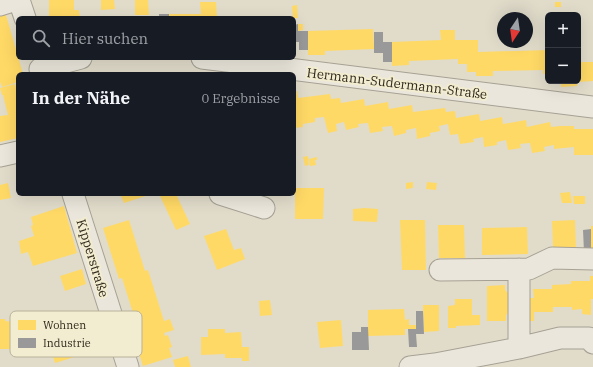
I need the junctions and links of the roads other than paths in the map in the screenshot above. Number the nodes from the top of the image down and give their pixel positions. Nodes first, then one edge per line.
1 (16, 0) edge
2 (19, 0) edge
3 (0, 5) edge
4 (24, 16) edge
5 (72, 60) edge
6 (218, 60) edge
7 (39, 67) edge
8 (593, 107) edge
9 (16, 152) edge
10 (0, 156) edge
11 (74, 196) edge
12 (226, 196) edge
13 (264, 208) dead end
14 (593, 259) edge
15 (519, 269) junction
16 (440, 270) dead end
17 (110, 311) edge
18 (593, 343) edge
19 (519, 348) junction
20 (125, 357) edge
21 (128, 367) edge
22 (410, 367) edge

1 - 3 street
2 - 4 street
5 - 7 street
6 - 8 street, Hermann-Sudermann-Straße
9 - 10 street
11 - 17 street, Kipperstraße
12 - 13 street
14 - 15 street
15 - 16 street
15 - 19 street
18 - 19 street
19 - 22 street
20 - 21 street, Kipperstraße

